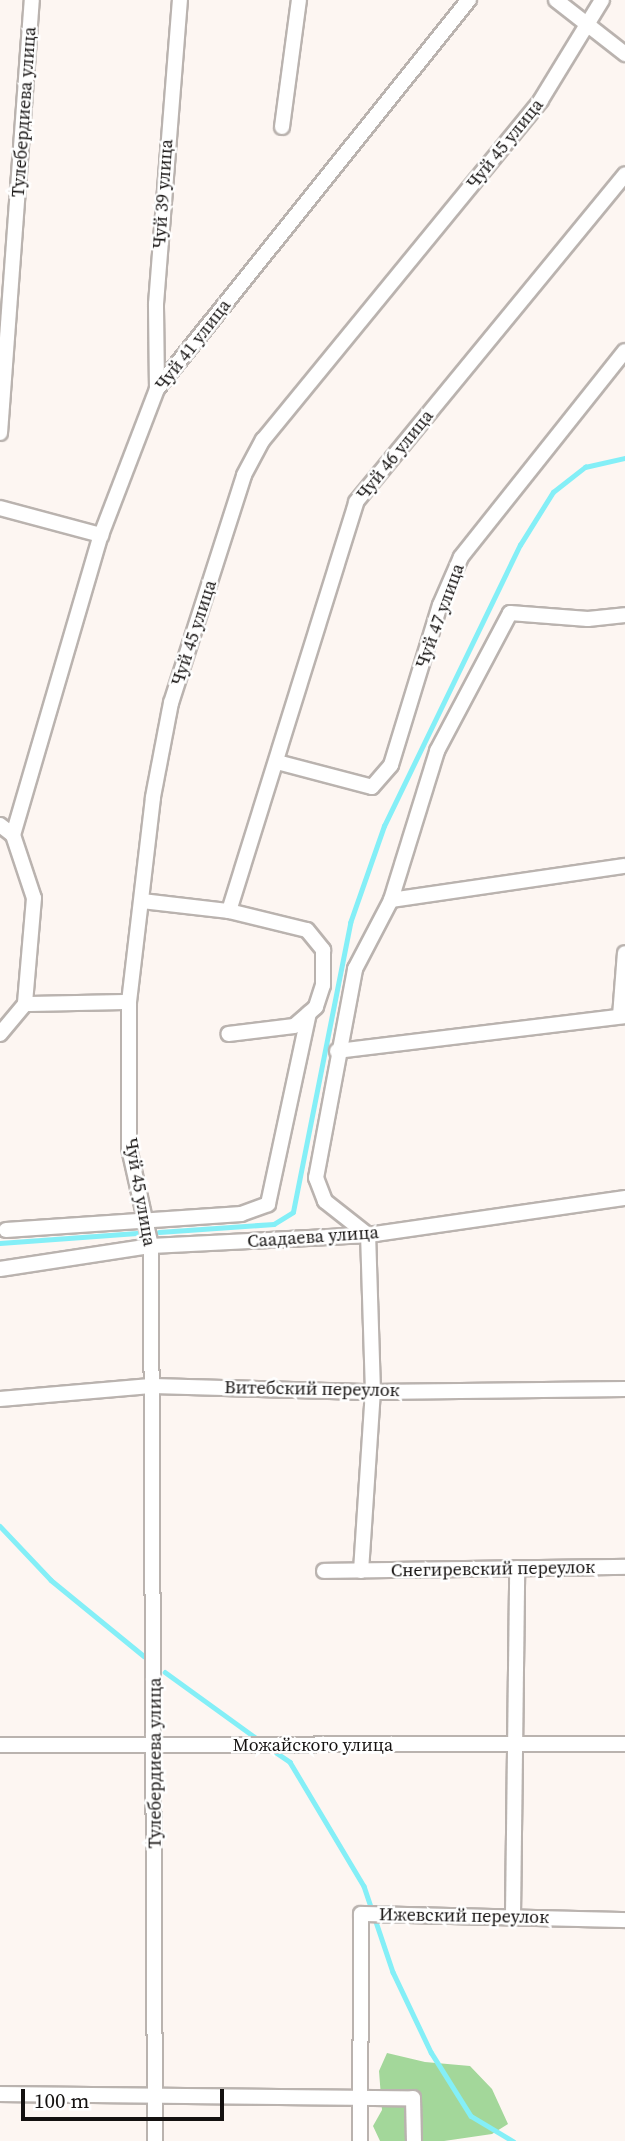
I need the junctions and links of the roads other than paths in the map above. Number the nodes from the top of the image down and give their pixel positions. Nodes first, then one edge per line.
1 (33, 0) edge
2 (180, 0) edge
3 (299, 0) edge
4 (469, 0) edge
5 (556, 0) edge
6 (602, 0) edge
7 (588, 25) junction
8 (625, 54) edge
9 (282, 127) dead end
10 (625, 174) edge
11 (625, 351) edge
12 (157, 389) junction
13 (0, 433) edge
14 (0, 508) edge
15 (101, 535) junction
16 (625, 615) edge
17 (276, 762) junction
18 (0, 825) edge
19 (13, 835) junction
20 (625, 866) edge
21 (391, 900) junction
22 (142, 901) junction
23 (229, 911) junction
24 (625, 953) edge
25 (130, 1002) junction
26 (25, 1004) junction
27 (309, 1013) junction
28 (622, 1016) edge
29 (0, 1034) edge
30 (228, 1034) dead end
31 (337, 1052) junction
32 (625, 1198) edge
33 (143, 1220) junction
34 (6, 1230) dead end
35 (368, 1235) junction
36 (150, 1246) junction
37 (0, 1269) edge
38 (153, 1386) junction
39 (625, 1389) edge
40 (373, 1392) junction
41 (0, 1399) edge
42 (625, 1567) edge
43 (517, 1568) junction
44 (324, 1571) dead end
45 (361, 1571) junction
46 (625, 1744) edge
47 (0, 1745) edge
48 (155, 1745) junction
49 (515, 1745) junction
50 (513, 1915) junction
51 (625, 1920) edge
52 (0, 2094) edge
53 (156, 2095) junction
54 (360, 2098) junction
55 (155, 2141) edge
56 (360, 2141) edge
57 (414, 2141) edge

1 - 13 street, Тулебердиева улица
2 - 12 street, Чуй 39 улица
3 - 9 street
4 - 12 street, Чуй 41 улица
5 - 7 street
6 - 7 street, Чуй 45 улица
7 - 8 street
7 - 22 street, Чуй 45 улица
10 - 17 street, Чуй 46 улица
11 - 17 street, Чуй 47 улица
12 - 15 street, Чуй 41 улица
14 - 15 street
15 - 19 street, Чуй 41 улица
16 - 21 street
17 - 23 street, Чуй 46 улица
18 - 19 street
19 - 26 street
20 - 21 street
21 - 31 street
22 - 23 street
22 - 25 street, Чуй 45 улица
23 - 27 street
24 - 28 street
25 - 26 street
25 - 33 street, Чуй 45 улица
26 - 29 street
27 - 30 street
27 - 33 street
28 - 31 street
31 - 35 street
32 - 35 street, Саадаева улица
33 - 34 street
33 - 36 street, Чуй 45 улица
35 - 36 street, Саадаева улица
35 - 40 street
36 - 37 street, Саадаева улица
36 - 38 street, Чуй 45 улица
38 - 40 street, Витебский переулок
38 - 41 street, Витебский переулок
38 - 48 street, Тулебердиева улица
39 - 40 street, Витебский переулок
40 - 45 street
42 - 43 street, Снегиревский переулок
43 - 45 street, Снегиревский переулок
43 - 49 street
44 - 45 street, Снегиревский переулок
46 - 49 street, Можайского улица
47 - 48 street, Можайского улица
48 - 49 street, Можайского улица
48 - 53 street, Тулебердиева улица
49 - 50 street
50 - 51 street, Ижевский переулок
50 - 54 street, Ижевский переулок
52 - 53 street
53 - 54 street
53 - 55 street, Тулебердиева улица
54 - 56 street, Ижевский переулок
54 - 57 street

